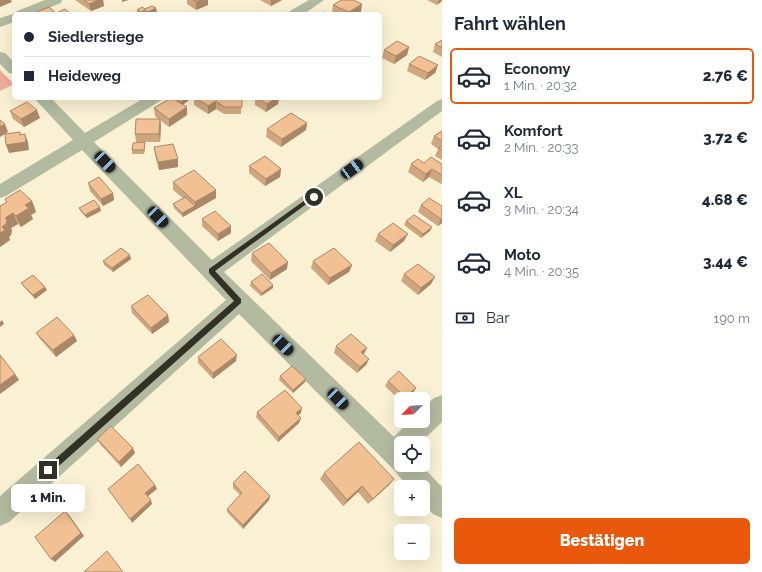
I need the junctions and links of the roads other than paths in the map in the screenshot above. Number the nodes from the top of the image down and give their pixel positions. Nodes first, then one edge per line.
1 (56, 0) edge
2 (318, 0) edge
3 (27, 12) edge
4 (298, 12) edge
5 (12, 18) edge
6 (0, 23) edge
7 (0, 56) edge
8 (12, 68) edge
9 (44, 100) edge
10 (152, 100) edge
11 (442, 104) edge
12 (84, 140) junction
13 (0, 192) edge
14 (211, 271) junction
15 (239, 301) junction
16 (442, 406) edge
17 (416, 436) edge
18 (394, 447) edge
19 (415, 472) edge
20 (442, 505) edge
21 (0, 513) edge

1 - 3 street
2 - 4 street
5 - 6 street
7 - 8 street
9 - 12 street
10 - 12 street
11 - 14 street
12 - 13 street
12 - 14 street
14 - 15 street
15 - 18 street
15 - 21 street
16 - 17 street
19 - 20 street

